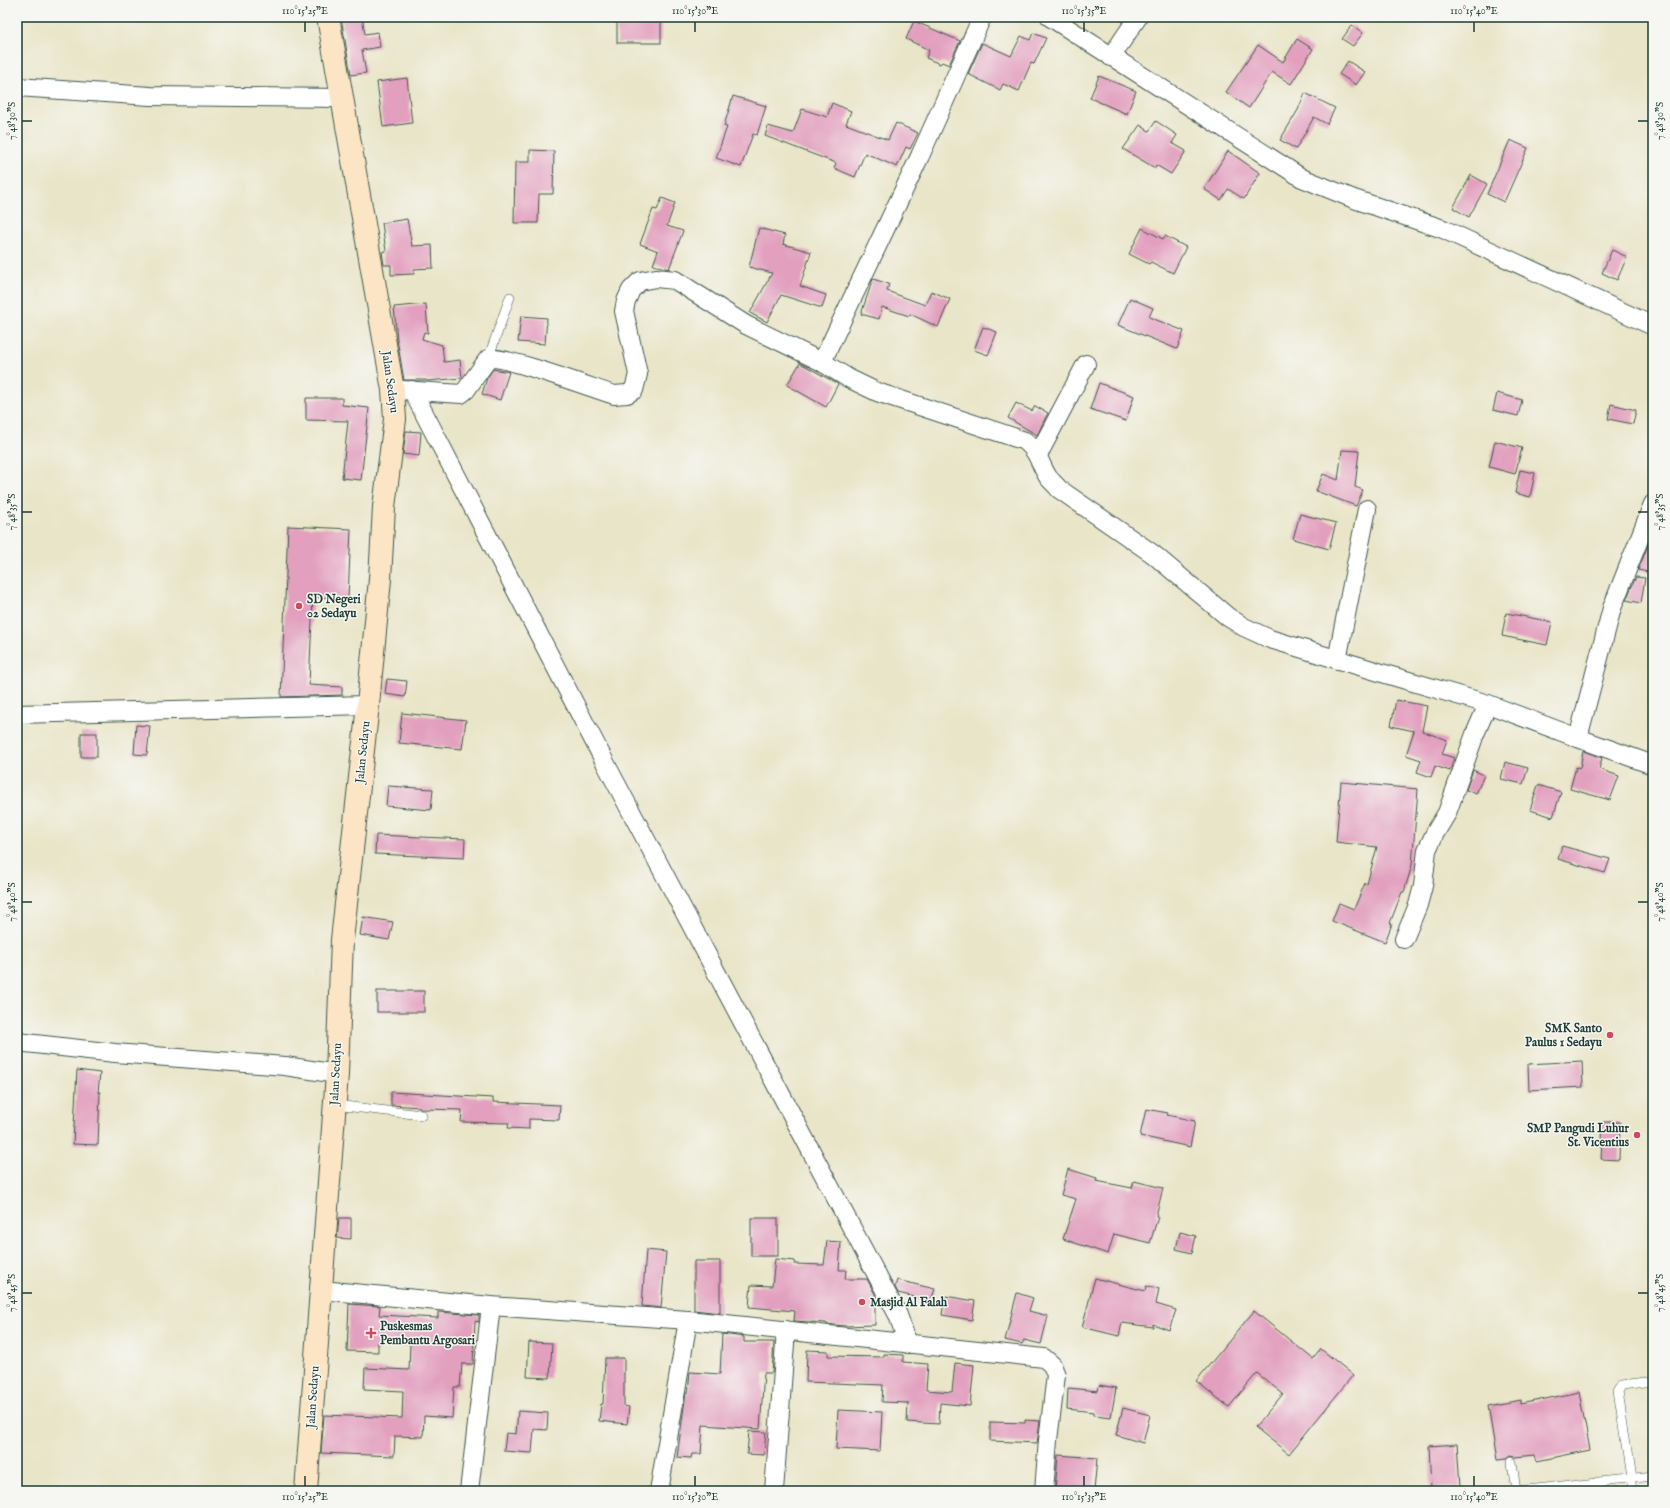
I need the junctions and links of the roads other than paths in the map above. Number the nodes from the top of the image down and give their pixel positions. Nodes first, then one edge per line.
1 (328, 17) edge
2 (982, 17) edge
3 (1050, 17) edge
4 (1138, 17) edge
5 (1111, 57) junction
6 (17, 87) edge
7 (342, 98) junction
8 (510, 296) dead end
9 (1653, 326) edge
10 (488, 359) junction
11 (822, 362) junction
12 (1086, 364) dead end
13 (402, 390) junction
14 (1038, 455) junction
15 (1653, 504) edge
16 (1367, 509) dead end
17 (1337, 660) junction
18 (1488, 704) junction
19 (368, 705) junction
20 (17, 714) edge
21 (1578, 738) junction
22 (1653, 765) edge
23 (1404, 939) dead end
24 (17, 1042) edge
25 (337, 1074) junction
26 (335, 1105) junction
27 (422, 1115) dead end
28 (321, 1290) junction
29 (491, 1306) junction
30 (688, 1320) junction
31 (786, 1330) junction
32 (908, 1344) junction
33 (1653, 1381) edge
34 (1512, 1462) dead end
35 (1653, 1476) edge
36 (1630, 1478) junction
37 (306, 1491) edge
38 (469, 1491) edge
39 (659, 1491) edge
40 (774, 1491) edge
41 (1044, 1491) edge
42 (1516, 1491) edge
43 (1632, 1491) edge

1 - 7 street, Jalan Sedayu
2 - 11 street
3 - 5 street
4 - 5 street
5 - 9 street
6 - 7 street
7 - 13 street, Jalan Sedayu
8 - 10 lane
10 - 11 street
10 - 13 street
11 - 14 street
12 - 14 street
13 - 19 street, Jalan Sedayu
13 - 32 street
14 - 17 street
15 - 21 street
16 - 17 street
17 - 18 street
18 - 21 street
18 - 23 street
19 - 20 street
19 - 25 street, Jalan Sedayu
21 - 22 street
24 - 25 street
25 - 26 street, Jalan Sedayu
26 - 27 lane
26 - 28 street, Jalan Sedayu
28 - 29 street
28 - 37 street, Jalan Sedayu
29 - 30 street
29 - 38 street
30 - 31 street
30 - 39 street
31 - 32 street
31 - 40 street
32 - 41 street
33 - 36 lane
34 - 42 lane
35 - 36 lane
36 - 42 lane
36 - 43 lane

